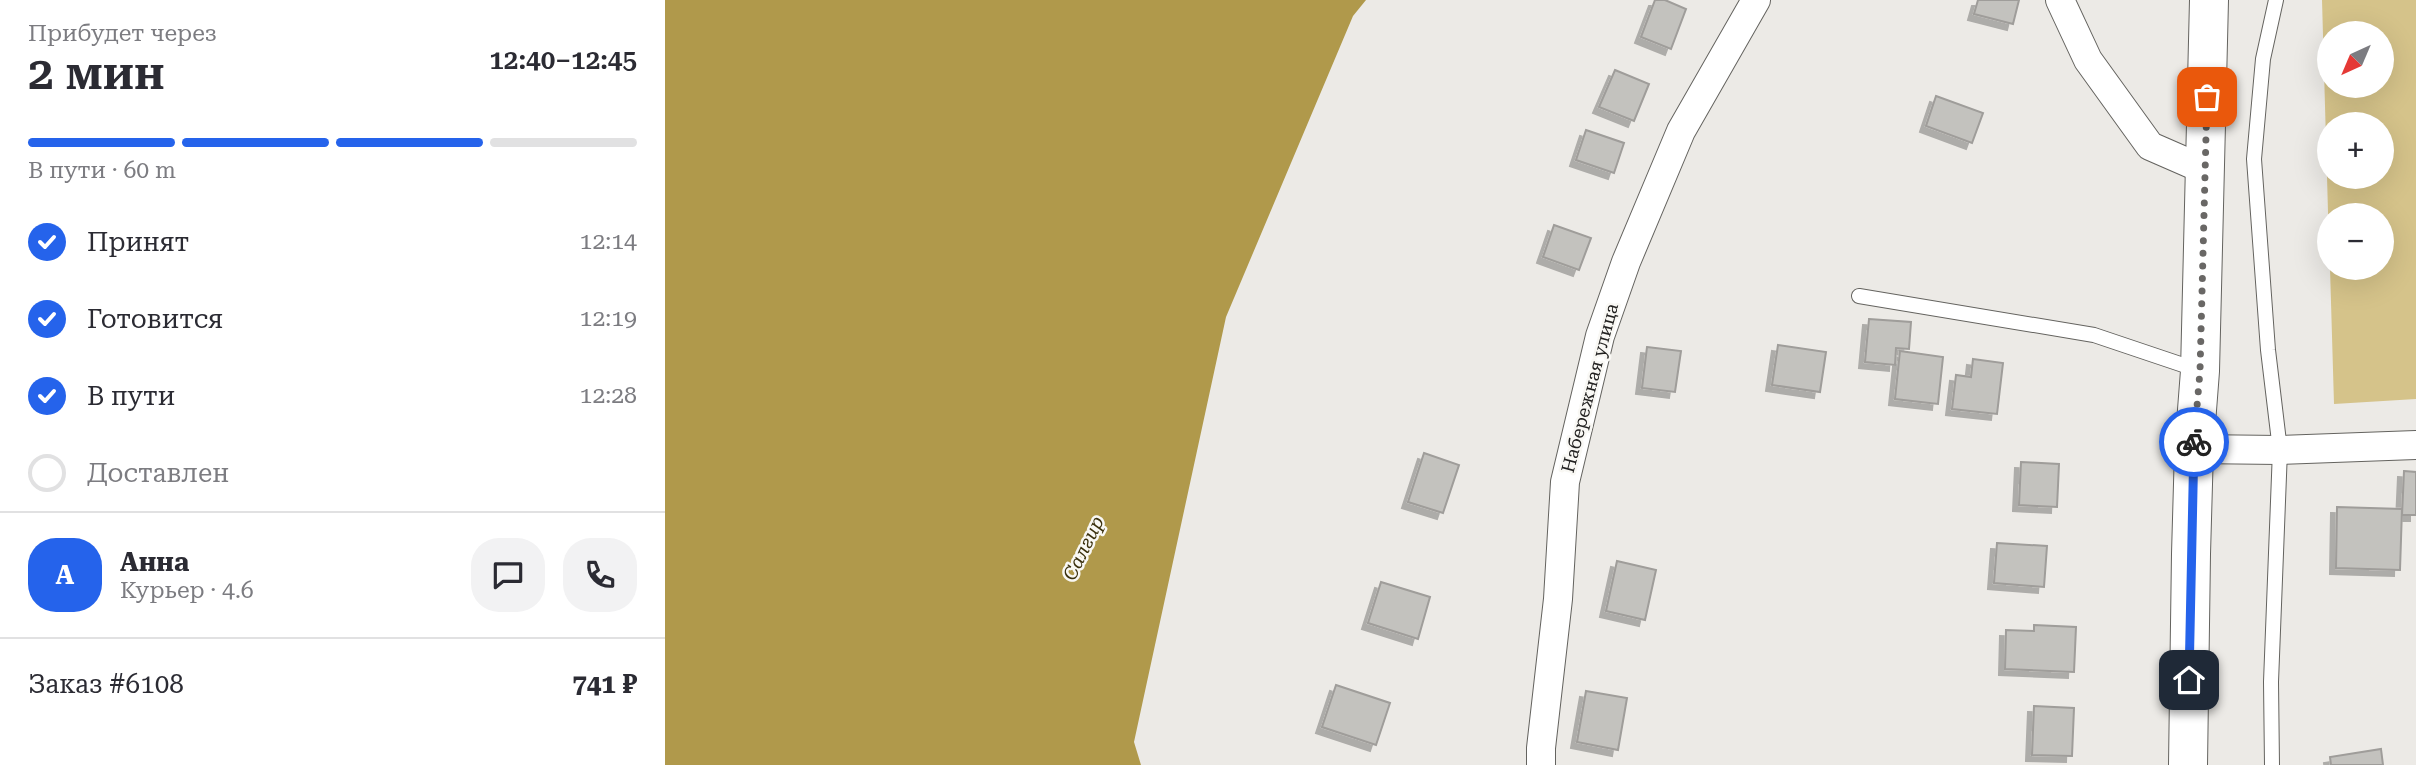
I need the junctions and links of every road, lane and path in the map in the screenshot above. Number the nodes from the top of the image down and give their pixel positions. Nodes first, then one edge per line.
1 (1756, 0) edge
2 (2060, 0) edge
3 (2209, 0) edge
4 (2276, 0) edge
5 (2205, 170) junction
6 (1859, 296) dead end
7 (2200, 371) junction
8 (2416, 445) edge
9 (2194, 449) junction
10 (2280, 450) junction
11 (1541, 765) edge
12 (2188, 765) edge
13 (2272, 765) edge

1 - 11 street, Набережная улица
2 - 5 street
3 - 5 main road
4 - 10 lane
5 - 7 main road
6 - 7 lane
7 - 9 main road
8 - 10 street
9 - 10 street
9 - 12 main road
10 - 13 lane

